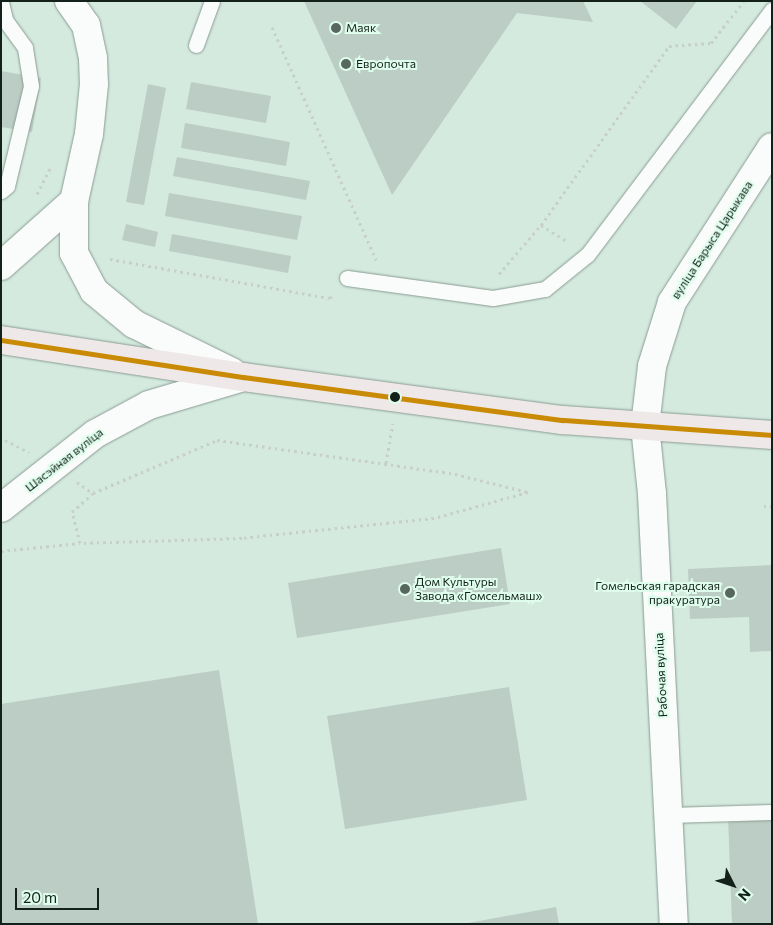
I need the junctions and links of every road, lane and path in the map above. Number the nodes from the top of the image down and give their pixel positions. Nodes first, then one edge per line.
1 (70, 1) edge
2 (212, 1) edge
3 (744, 1) edge
4 (1, 2) edge
5 (772, 10) edge
6 (272, 28) dead end
7 (196, 45) dead end
8 (772, 147) edge
9 (55, 159) dead end
10 (7, 161) edge
11 (1, 191) edge
12 (74, 201) junction
13 (32, 203) dead end
14 (108, 259) dead end
15 (1, 266) edge
16 (497, 276) dead end
17 (347, 278) junction
18 (1, 340) edge
19 (243, 378) junction
20 (398, 399) junction
21 (645, 426) junction
22 (772, 436) edge
23 (5, 440) dead end
24 (36, 455) dead end
25 (386, 463) junction
26 (764, 506) dead end
27 (772, 506) edge
28 (1, 508) edge
29 (80, 543) junction
30 (1, 551) edge
31 (772, 812) edge
32 (668, 815) junction
33 (674, 924) edge

1 - 12 street
2 - 7 lane
3 - 16 path
4 - 10 lane
5 - 17 lane
6 - 17 path
8 - 21 street, вуліца Барыса Царыкава
9 - 13 path
10 - 11 lane
12 - 15 street
12 - 19 street
14 - 17 path
18 - 19 main road
19 - 20 main road
19 - 28 street, Шасэйная вуліца
20 - 21 main road
20 - 25 path
21 - 22 main road
21 - 32 street, Рабочая вуліца
23 - 24 path
25 - 29 path
25 - 29 path
26 - 27 path
29 - 30 path
31 - 32 lane
32 - 33 street, Рабочая вуліца

